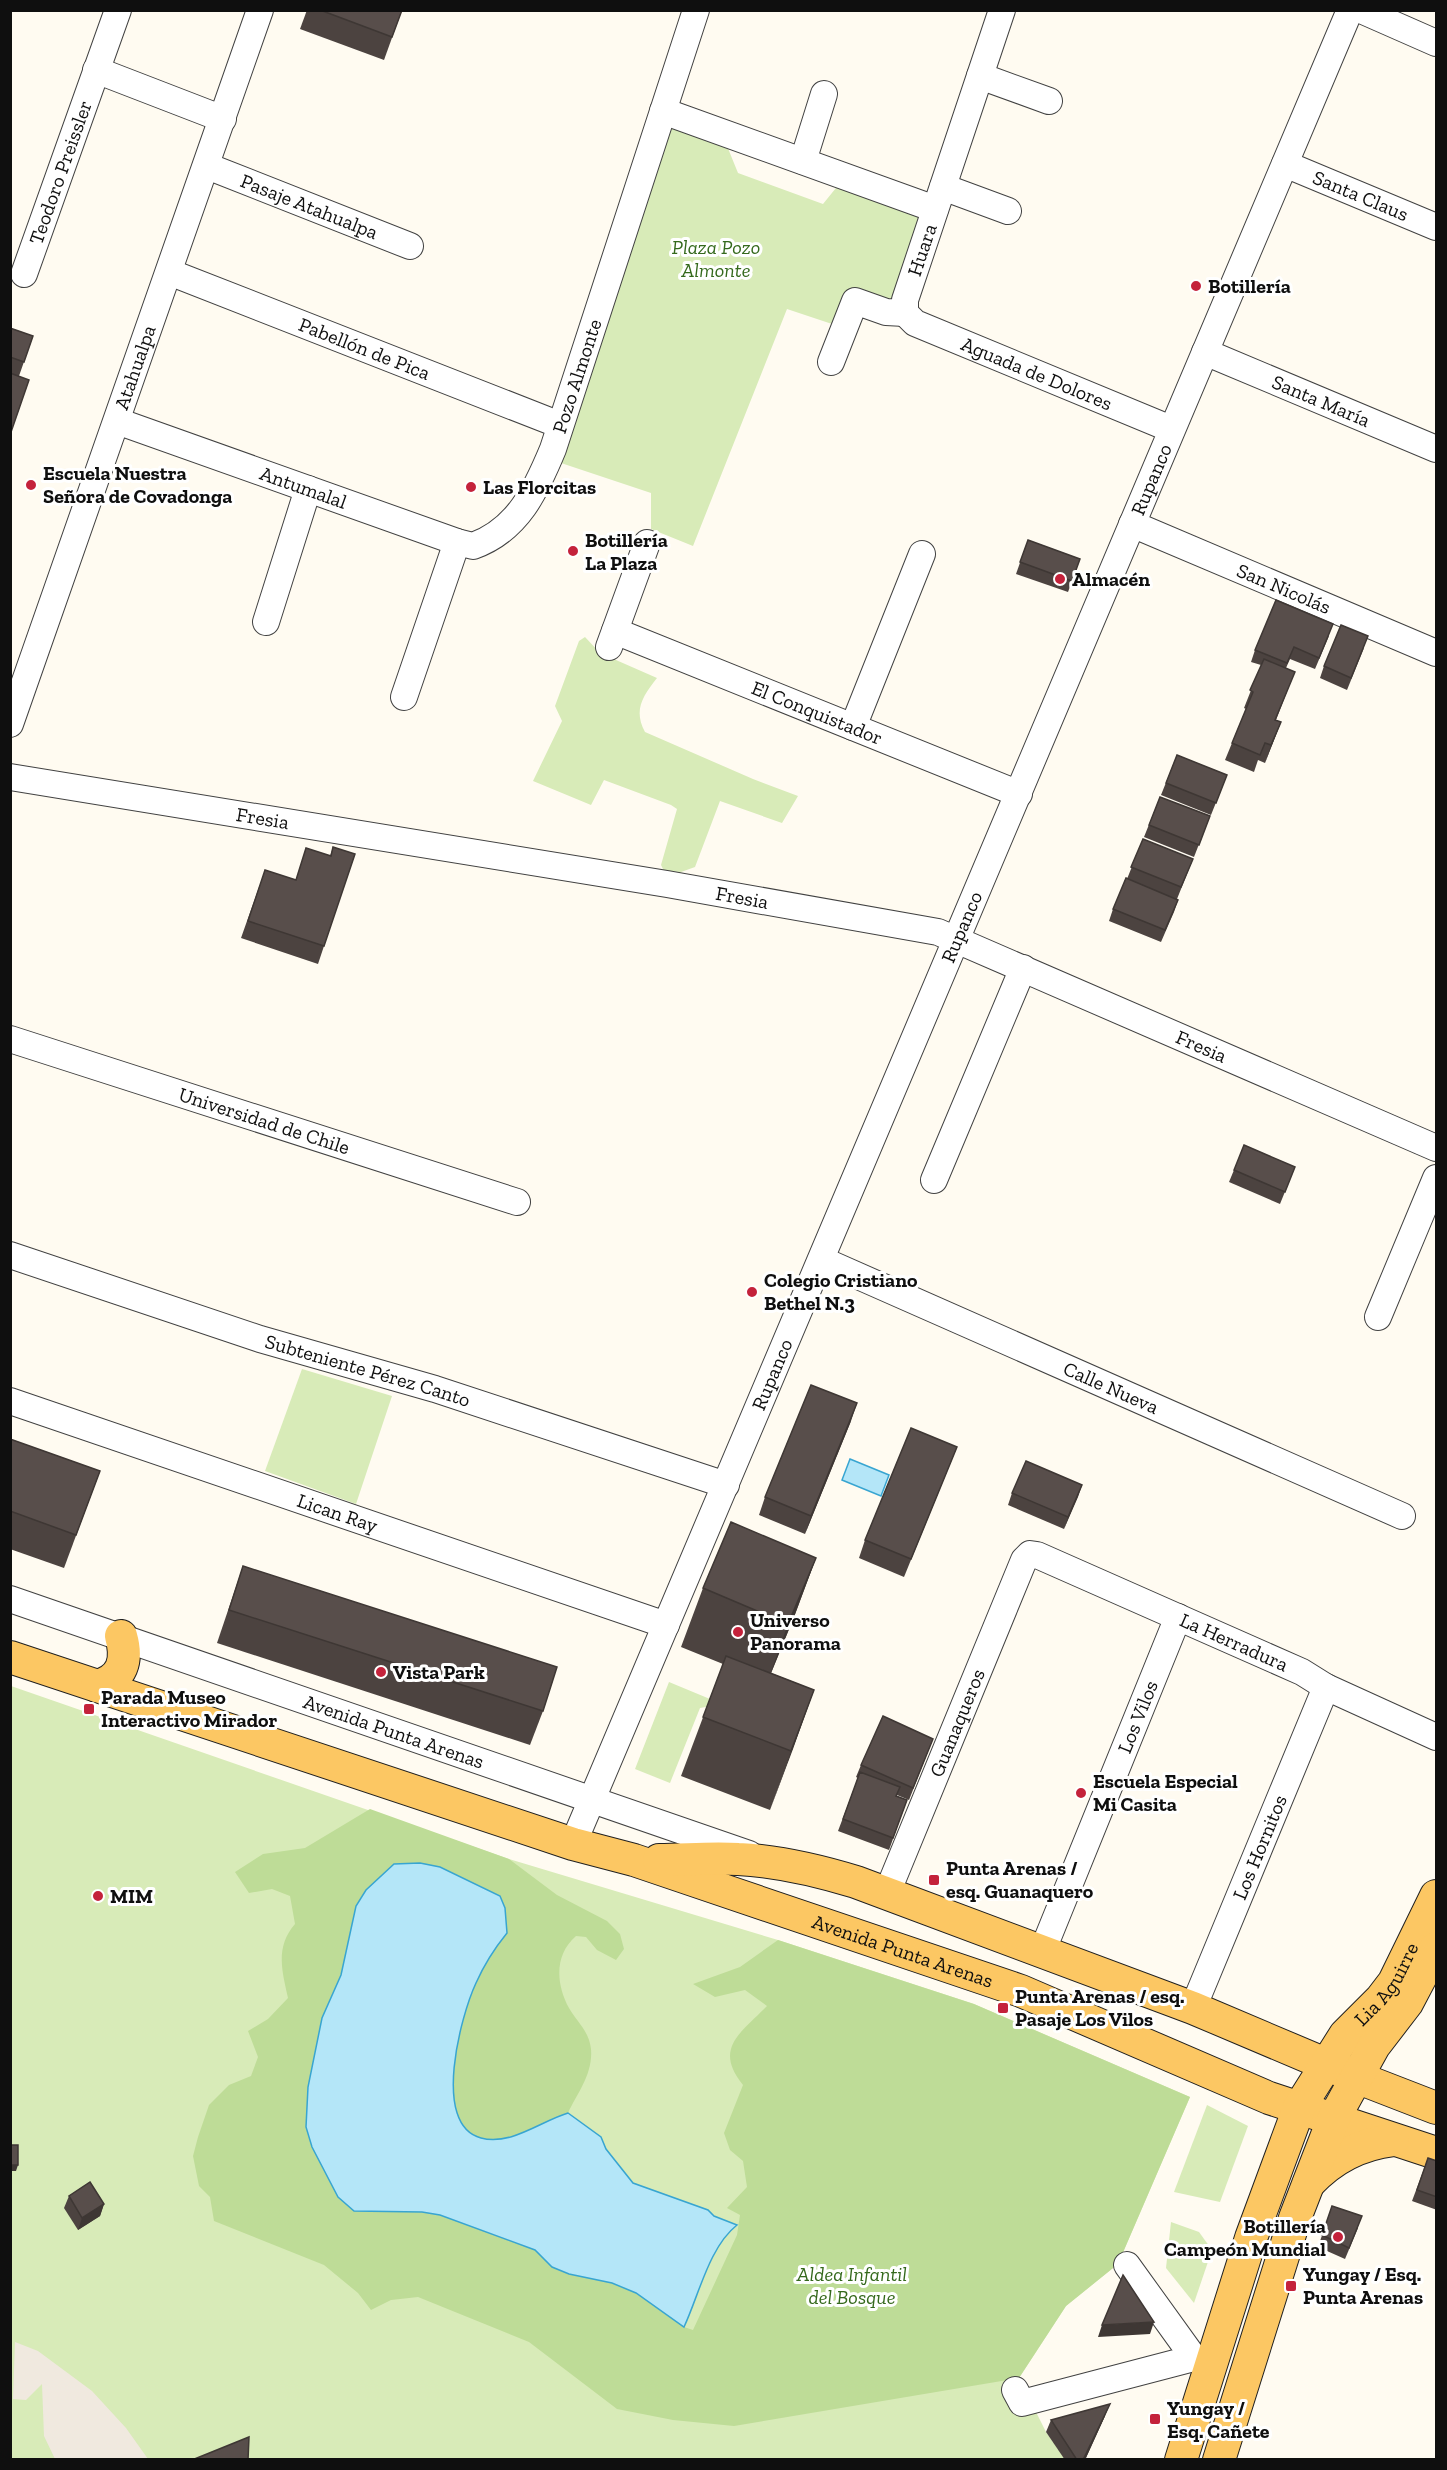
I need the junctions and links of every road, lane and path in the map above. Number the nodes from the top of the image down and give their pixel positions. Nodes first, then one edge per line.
1 (118, 10) edge
2 (260, 10) edge
3 (696, 10) edge
4 (1002, 10) edge
5 (1350, 10) edge
6 (1360, 10) edge
7 (1437, 43) edge
8 (96, 70) junction
9 (980, 76) junction
10 (824, 94) dead end
11 (1049, 101) dead end
12 (663, 111) junction
13 (223, 119) junction
14 (803, 161) junction
15 (1285, 164) junction
16 (207, 166) junction
17 (939, 198) junction
18 (1008, 210) dead end
19 (1437, 227) edge
20 (410, 246) dead end
21 (169, 272) junction
22 (24, 274) dead end
23 (905, 314) junction
24 (1205, 352) junction
25 (831, 362) dead end
26 (117, 421) junction
27 (560, 425) junction
28 (1172, 429) junction
29 (1437, 449) edge
30 (308, 489) junction
31 (1132, 525) junction
32 (457, 542) junction
33 (647, 543) dead end
34 (922, 554) dead end
35 (266, 622) dead end
36 (1437, 654) edge
37 (404, 697) dead end
38 (10, 724) edge
39 (853, 727) junction
40 (10, 777) edge
41 (1019, 794) junction
42 (958, 940) junction
43 (1023, 968) junction
44 (10, 1040) edge
45 (1437, 1148) edge
46 (1437, 1178) edge
47 (934, 1180) dead end
48 (517, 1202) dead end
49 (10, 1255) edge
50 (822, 1260) junction
51 (1378, 1317) dead end
52 (10, 1401) edge
53 (726, 1485) junction
54 (1402, 1516) dead end
55 (1030, 1554) joint
56 (10, 1599) edge
57 (1178, 1617) junction
58 (666, 1624) junction
59 (121, 1636) junction
60 (10, 1657) edge
61 (97, 1686) junction
62 (1326, 1688) junction
63 (1437, 1737) edge
64 (592, 1800) junction
65 (573, 1844) junction
66 (634, 1860) junction
67 (778, 1863) junction
68 (887, 1893) junction
69 (1437, 1896) edge
70 (1437, 1948) edge
71 (1042, 1952) junction
72 (1193, 2008) junction
73 (1324, 2064) junction
74 (1356, 2078) junction
75 (1299, 2108) junction
76 (1437, 2108) edge
77 (1333, 2120) junction
78 (1394, 2140) junction
79 (1437, 2153) edge
80 (1306, 2186) junction
81 (1127, 2265) dead end
82 (1014, 2390) dead end
83 (1181, 2460) edge
84 (1219, 2460) edge

1 - 8 street, Teodoro Preissler
2 - 13 street, Atahualpa
3 - 12 street, Pozo Almonte
4 - 9 street, Huara
5 - 15 street, Rupanco
6 - 7 street
8 - 13 street
8 - 22 street, Teodoro Preissler
9 - 11 street
9 - 17 street, Huara
10 - 14 street
12 - 14 street
12 - 27 street, Pozo Almonte
13 - 16 street, Atahualpa
14 - 17 street
15 - 19 street, Santa Claus
15 - 24 street, Rupanco
16 - 20 street, Pasaje Atahualpa
16 - 21 street, Atahualpa
17 - 18 street
17 - 23 street, Huara
21 - 26 street, Atahualpa
21 - 27 street, Pabellón de Pica
23 - 25 street
23 - 28 street, Aguada de Dolores
24 - 28 street, Rupanco
24 - 29 street, Santa María
26 - 30 street, Antumalal
26 - 38 street, Atahualpa
27 - 32 street, Pozo Almonte
28 - 31 street, Rupanco
30 - 32 street, Antumalal
30 - 35 street
31 - 36 street, San Nicolás
31 - 41 street, Rupanco
32 - 37 street
33 - 39 street, El Conquistador
34 - 39 street
39 - 41 street, El Conquistador
40 - 42 street, Fresia
41 - 42 street, Rupanco
42 - 43 street, Fresia
42 - 50 street, Rupanco
43 - 45 street, Fresia
43 - 47 street
44 - 48 street, Universidad de Chile
46 - 51 street
49 - 53 street, Subteniente Pérez Canto
50 - 53 street, Rupanco
50 - 54 street, Calle Nueva
52 - 58 street, Lican Ray
53 - 58 street, Rupanco
55 - 57 street, La Herradura
55 - 68 street, Guanaqueros
56 - 59 street, Avenida Punta Arenas
57 - 62 street, La Herradura
57 - 71 street, Los Vilos
58 - 64 street, Rupanco
59 - 61 main road
59 - 64 street, Avenida Punta Arenas
60 - 61 main road, Avenida Punta Arenas
61 - 65 main road, Avenida Punta Arenas
62 - 63 street, La Herradura
62 - 72 street, Los Hornitos
64 - 65 street, Rupanco
64 - 67 street, Avenida Punta Arenas
65 - 66 main road, Avenida Punta Arenas
66 - 67 main road, Avenida Punta Arenas
66 - 75 main road, Avenida Punta Arenas
67 - 68 main road, Avenida Punta Arenas
68 - 71 main road, Avenida Punta Arenas
69 - 73 main road, Lia Aguirre
70 - 74 main road, Lia Aguirre
71 - 72 main road, Avenida Punta Arenas
72 - 73 main road, Avenida Punta Arenas
73 - 74 main road, Avenida Punta Arenas
73 - 75 main road, Lia Aguirre
74 - 76 main road, Avenida Punta Arenas
74 - 77 main road, Lia Aguirre
75 - 77 main road, Avenida Punta Arenas
75 - 83 main road, Lia Aguirre
77 - 78 main road, Avenida Punta Arenas
77 - 80 main road, Lia Aguirre
78 - 79 main road, Avenida Punta Arenas
78 - 80 main road
80 - 84 main road, Lia Aguirre
81 - 82 street

